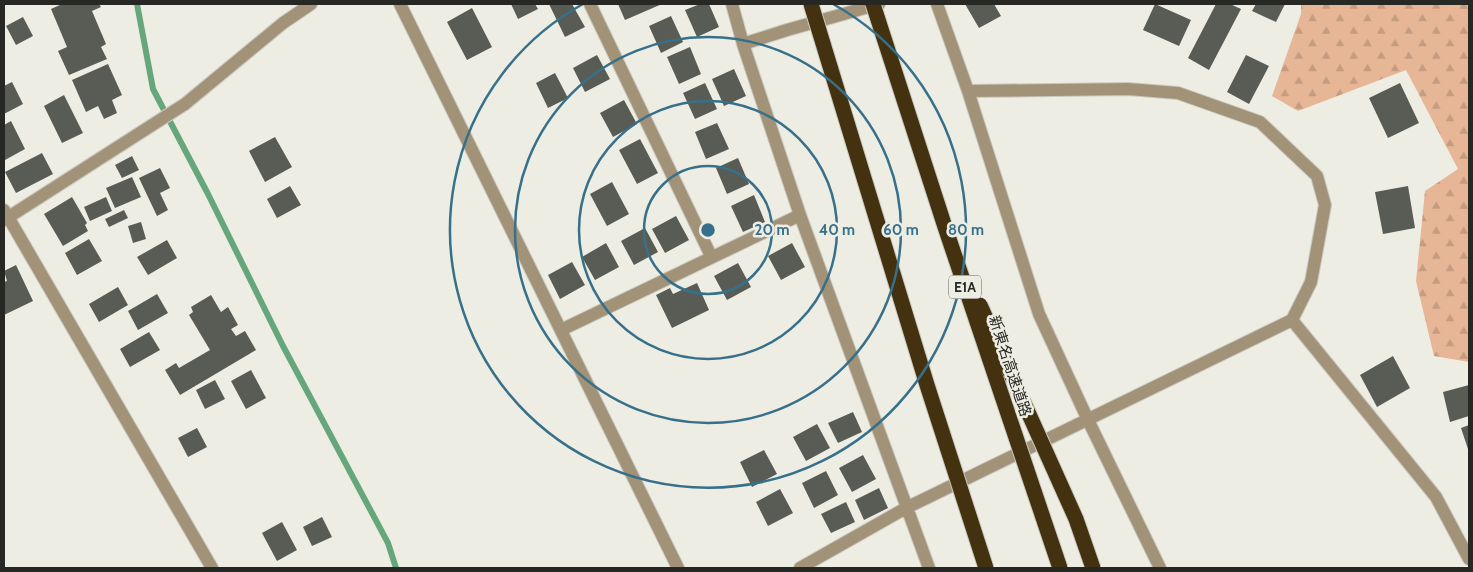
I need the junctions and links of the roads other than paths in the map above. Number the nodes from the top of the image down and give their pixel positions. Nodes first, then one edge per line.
1 (311, 4) edge
2 (400, 4) edge
3 (590, 4) edge
4 (732, 4) edge
5 (811, 4) edge
6 (873, 4) edge
7 (879, 4) edge
8 (937, 4) edge
9 (743, 44) junction
10 (968, 90) junction
11 (800, 215) junction
12 (5, 216) edge
13 (945, 226) junction
14 (711, 256) junction
15 (1292, 320) junction
16 (561, 330) junction
17 (1088, 420) junction
18 (906, 508) junction
19 (1469, 558) edge
20 (212, 568) edge
21 (678, 568) edge
22 (800, 568) edge
23 (929, 568) edge
24 (986, 568) edge
25 (1060, 568) edge
26 (1093, 568) edge
27 (1160, 568) edge

1 - 12 street
2 - 16 street
3 - 14 street
4 - 9 street
5 - 24 highway, bridge
6 - 13 highway, 新東名高速道路 / E1A, bridge
7 - 9 street
8 - 10 street
9 - 11 street
10 - 15 street
10 - 17 street
11 - 14 street
11 - 18 street
12 - 20 street
13 - 25 highway, 新東名高速道路 / E1A, bridge
13 - 26 highway, bridge
14 - 16 street
15 - 17 street
15 - 19 street
16 - 21 street
17 - 18 street
17 - 27 street
18 - 22 street
18 - 23 street

